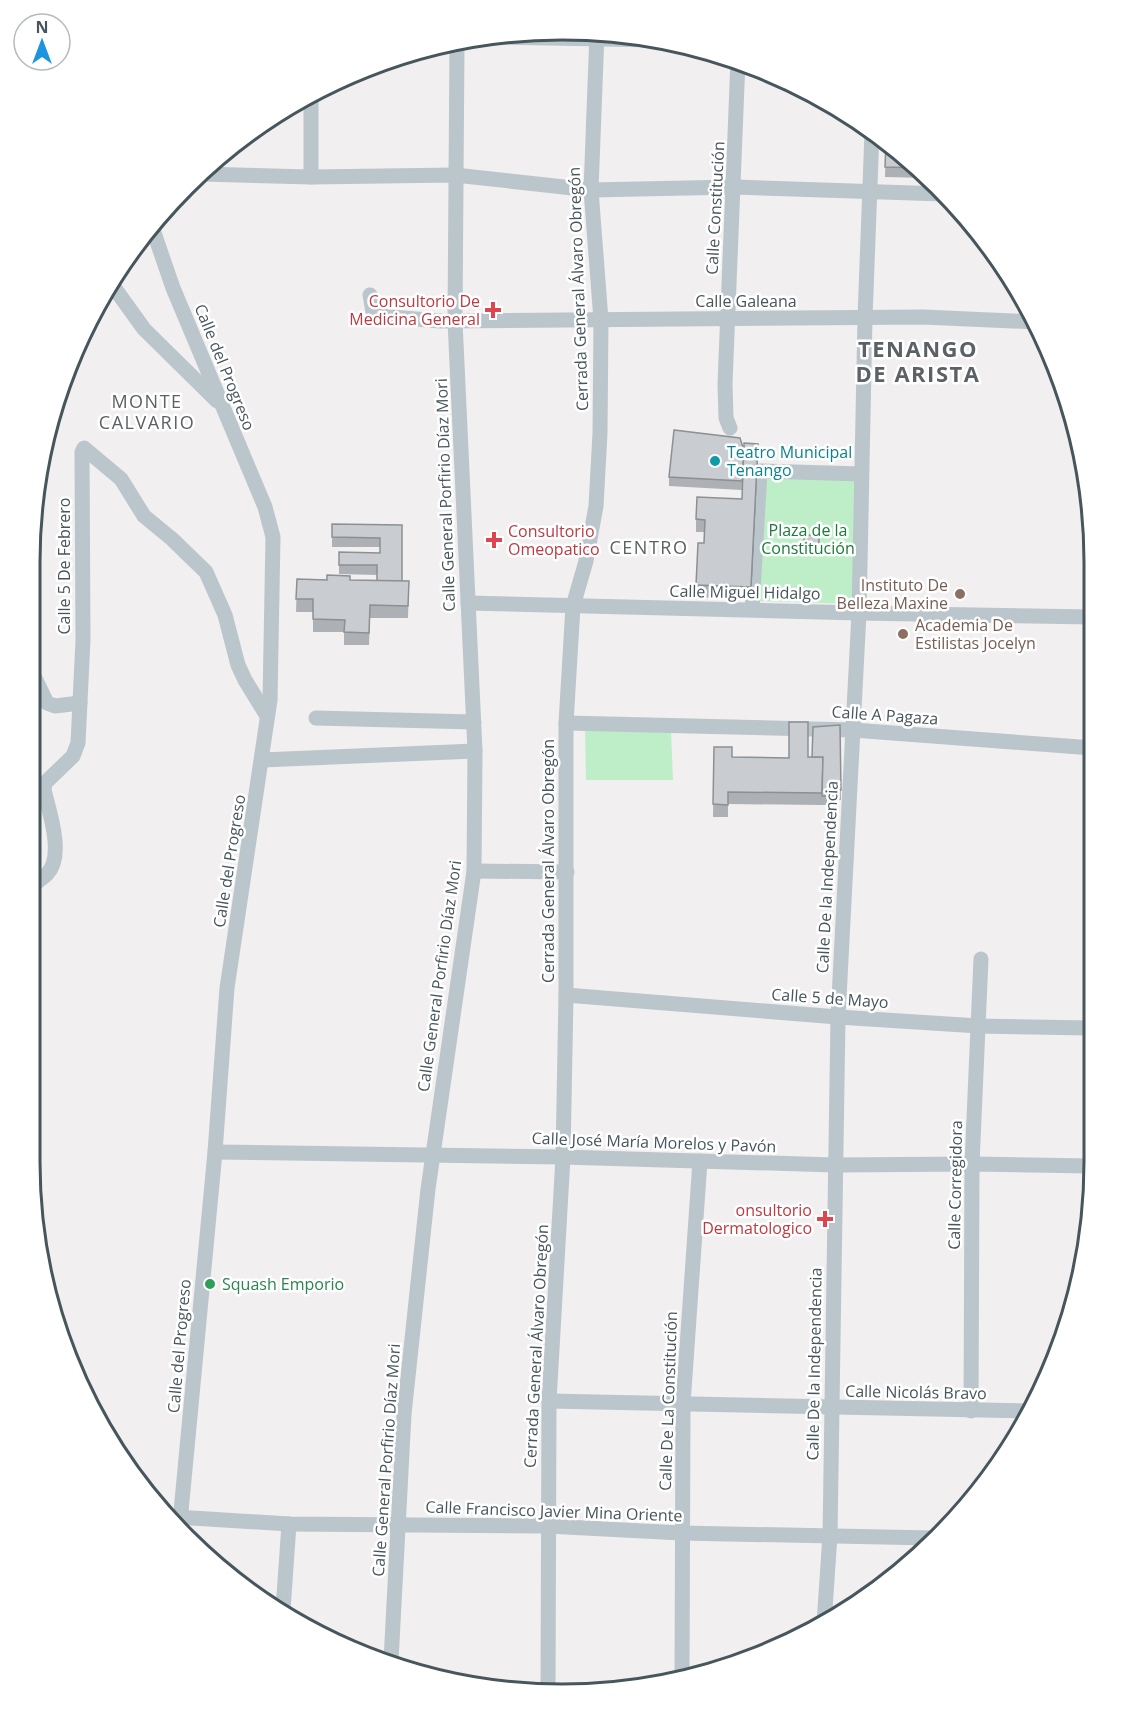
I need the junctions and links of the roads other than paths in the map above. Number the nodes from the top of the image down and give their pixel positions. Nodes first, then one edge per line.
1 (597, 42) edge
2 (457, 52) edge
3 (738, 71) edge
4 (311, 105) edge
5 (872, 142) edge
6 (213, 174) edge
7 (455, 175) junction
8 (311, 177) junction
9 (734, 187) junction
10 (591, 190) junction
11 (870, 192) junction
12 (933, 194) edge
13 (155, 236) edge
14 (116, 291) edge
15 (370, 295) dead end
16 (727, 318) junction
17 (865, 318) junction
18 (601, 320) junction
19 (455, 321) junction
20 (1025, 321) edge
21 (220, 403) junction
22 (730, 428) dead end
23 (861, 474) junction
24 (468, 603) junction
25 (573, 606) junction
26 (753, 609) junction
27 (859, 613) junction
28 (1084, 617) edge
29 (40, 688) edge
30 (80, 703) junction
31 (267, 716) junction
32 (316, 718) dead end
33 (474, 722) junction
34 (566, 723) junction
35 (853, 730) junction
36 (1084, 747) edge
37 (475, 751) junction
38 (262, 760) junction
39 (474, 871) junction
40 (567, 872) junction
41 (40, 880) edge
42 (981, 959) dead end
43 (566, 994) junction
44 (838, 1017) junction
45 (979, 1026) junction
46 (1084, 1028) edge
47 (215, 1152) junction
48 (433, 1155) junction
49 (563, 1157) junction
50 (699, 1161) junction
51 (972, 1164) junction
52 (835, 1165) junction
53 (1084, 1166) edge
54 (549, 1401) junction
55 (683, 1404) junction
56 (831, 1408) junction
57 (971, 1411) junction
58 (1021, 1411) edge
59 (179, 1516) edge
60 (182, 1519) edge
61 (289, 1524) junction
62 (399, 1524) junction
63 (547, 1526) junction
64 (681, 1533) junction
65 (830, 1535) junction
66 (925, 1538) edge
67 (283, 1603) edge
68 (824, 1614) edge
69 (391, 1655) edge
70 (682, 1669) edge
71 (548, 1683) edge

1 - 10 street, Cerrada General Álvaro Obregón
2 - 7 street, Calle General Porfirio Díaz Mori
3 - 9 street, Calle Constitución
4 - 8 street
5 - 11 street, Calle De la Independencia
6 - 8 street
7 - 8 street
7 - 10 street
7 - 19 street, Calle General Porfirio Díaz Mori
9 - 10 street
9 - 11 street
9 - 16 street, Calle Constitución
10 - 18 street, Cerrada General Álvaro Obregón
11 - 12 street
11 - 17 street, Calle De la Independencia
13 - 21 street, Calle del Progreso
14 - 21 street
15 - 19 street, Calle Galeana
16 - 17 street, Calle Galeana
16 - 18 street, Calle Galeana
16 - 22 street, Calle Constitución
17 - 20 street, Calle Galeana
17 - 23 street, Calle De la Independencia
18 - 19 street, Calle Galeana
18 - 25 street, Cerrada General Álvaro Obregón
19 - 24 street, Calle General Porfirio Díaz Mori
21 - 31 street, Calle del Progreso
23 - 26 street
23 - 27 street, Calle De la Independencia
24 - 25 street, Calle Miguel Hidalgo
24 - 33 street, Calle General Porfirio Díaz Mori
25 - 26 street, Calle Miguel Hidalgo
25 - 34 street, Cerrada General Álvaro Obregón
26 - 27 street, Calle Miguel Hidalgo
27 - 28 street, Calle Miguel Hidalgo
27 - 35 street, Calle De la Independencia
29 - 30 street
30 - 31 street, Calle 5 De Febrero
30 - 41 street, Calle 5 De Febrero
31 - 38 street, Calle del Progreso
32 - 33 street
33 - 37 street, Calle General Porfirio Díaz Mori
34 - 35 street, Calle A Pagaza
34 - 40 street, Cerrada General Álvaro Obregón
35 - 36 street, Calle A Pagaza
35 - 44 street, Calle De la Independencia
37 - 38 street
37 - 39 street, Calle General Porfirio Díaz Mori
38 - 47 street, Calle del Progreso
39 - 40 street
39 - 48 street, Calle General Porfirio Díaz Mori
40 - 43 street, Cerrada General Álvaro Obregón
42 - 45 street, Calle Corregidora
43 - 44 street, Calle 5 de Mayo
43 - 49 street, Cerrada General Álvaro Obregón
44 - 45 street, Calle 5 de Mayo
44 - 52 street, Calle De la Independencia
45 - 46 street, Calle 5 de Mayo
45 - 51 street, Calle Corregidora
47 - 48 street, Calle José María Morelos y Pavón
47 - 59 street, Calle del Progreso
48 - 49 street, Calle José María Morelos y Pavón
48 - 62 street, Calle General Porfirio Díaz Mori
49 - 50 street, Calle José María Morelos y Pavón
49 - 54 street, Cerrada General Álvaro Obregón
50 - 52 street, Calle José María Morelos y Pavón
50 - 55 street, Calle De La Constitución
51 - 52 street, Calle José María Morelos y Pavón
51 - 53 street, Calle José María Morelos y Pavón
51 - 57 street, Calle Corregidora
52 - 56 street, Calle De la Independencia
54 - 55 street, Calle Nicolás Bravo
54 - 63 street, Cerrada General Álvaro Obregón
55 - 56 street, Calle Nicolás Bravo
55 - 64 street, Calle De La Constitución
56 - 57 street, Calle Nicolás Bravo
56 - 65 street, Calle De la Independencia
57 - 58 street, Calle Nicolás Bravo
60 - 61 street, Calle Francisco Javier Mina Oriente
61 - 62 street, Calle Francisco Javier Mina Oriente
61 - 67 street
62 - 63 street, Calle Francisco Javier Mina Oriente
62 - 69 street, Calle General Porfirio Díaz Mori
63 - 64 street, Calle Francisco Javier Mina Oriente
63 - 71 street, Cerrada General Álvaro Obregón
64 - 65 street, Calle Francisco Javier Mina Oriente
64 - 70 street, Calle De La Constitución
65 - 66 street, Calle Francisco Javier Mina Oriente
65 - 68 street, Calle De la Independencia

